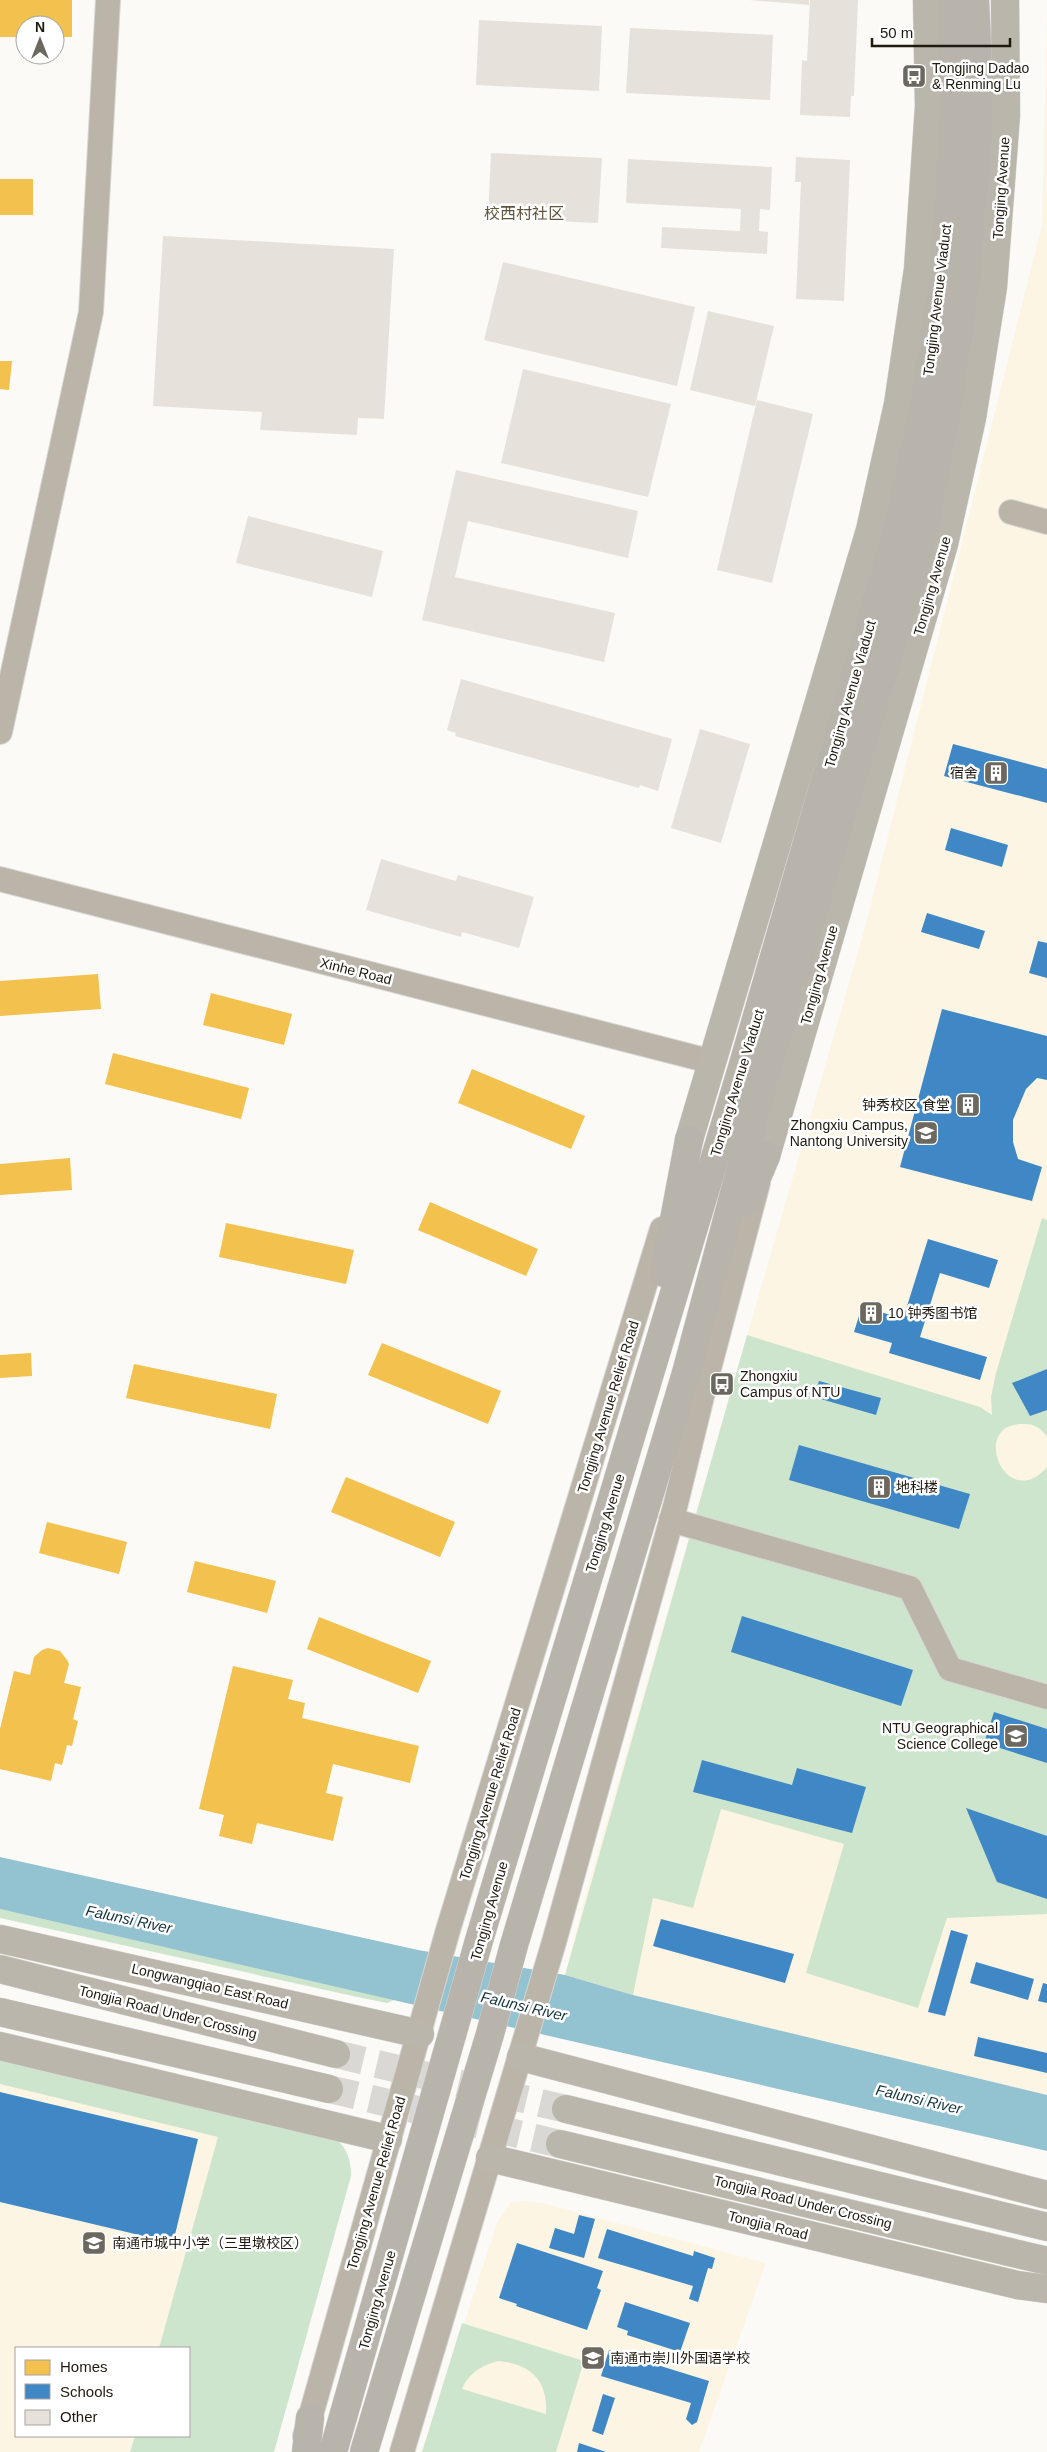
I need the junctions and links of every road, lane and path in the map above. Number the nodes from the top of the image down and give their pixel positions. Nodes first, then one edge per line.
1 (108, 0) edge
2 (927, 0) edge
3 (951, 0) edge
4 (975, 0) edge
5 (1005, 0) edge
6 (1011, 512) dead end
7 (1047, 522) edge
8 (0, 732) edge
9 (0, 880) edge
10 (804, 899) junction
11 (713, 1062) junction
12 (689, 1140) junction
13 (766, 1156) junction
14 (650, 1371) junction
15 (686, 1373) junction
16 (671, 1520) junction
17 (1047, 1697) edge
18 (0, 1939) edge
19 (0, 1969) edge
20 (0, 2012) edge
21 (421, 2028) junction
22 (0, 2046) edge
23 (522, 2050) junction
24 (336, 2054) tunnel mouth
25 (328, 2089) tunnel mouth
26 (566, 2109) tunnel mouth
27 (388, 2139) junction
28 (560, 2144) tunnel mouth
29 (490, 2158) junction
30 (1047, 2195) edge
31 (1047, 2227) edge
32 (1047, 2261) edge
33 (1047, 2289) edge
34 (386, 2374) junction
35 (310, 2418) junction
36 (301, 2452) edge
37 (306, 2452) edge
38 (333, 2452) edge
39 (364, 2452) edge
40 (376, 2452) edge
41 (402, 2452) edge

1 - 8 street
2 - 11 main road
3 - 10 highway, Tongjing Avenue Viaduct
4 - 10 highway, Tongjing Avenue Viaduct
5 - 13 main road, Tongjing Avenue
6 - 7 street
9 - 11 street, Xinhe Road
10 - 14 highway, Tongjing Avenue Viaduct
10 - 15 highway, Tongjing Avenue Viaduct
11 - 12 main road
12 - 14 highway
12 - 21 street, Tongjing Avenue Relief Road
13 - 15 highway
13 - 16 street
14 - 38 highway, Tongjing Avenue
15 - 34 highway
16 - 17 street
16 - 23 street
18 - 21 main road, Longwangqiao East Road
19 - 24 main road, Tongjia Road Under Crossing
20 - 25 main road
21 - 27 street, Tongjing Avenue Relief Road
22 - 27 main road
23 - 29 street
23 - 30 main road
26 - 31 main road
27 - 35 street, Tongjing Avenue Relief Road
28 - 32 main road, Tongjia Road Under Crossing
29 - 33 main road, Tongjia Road
29 - 41 street
34 - 39 highway
34 - 40 highway
35 - 36 street, Tongjing Avenue Relief Road
35 - 37 highway

